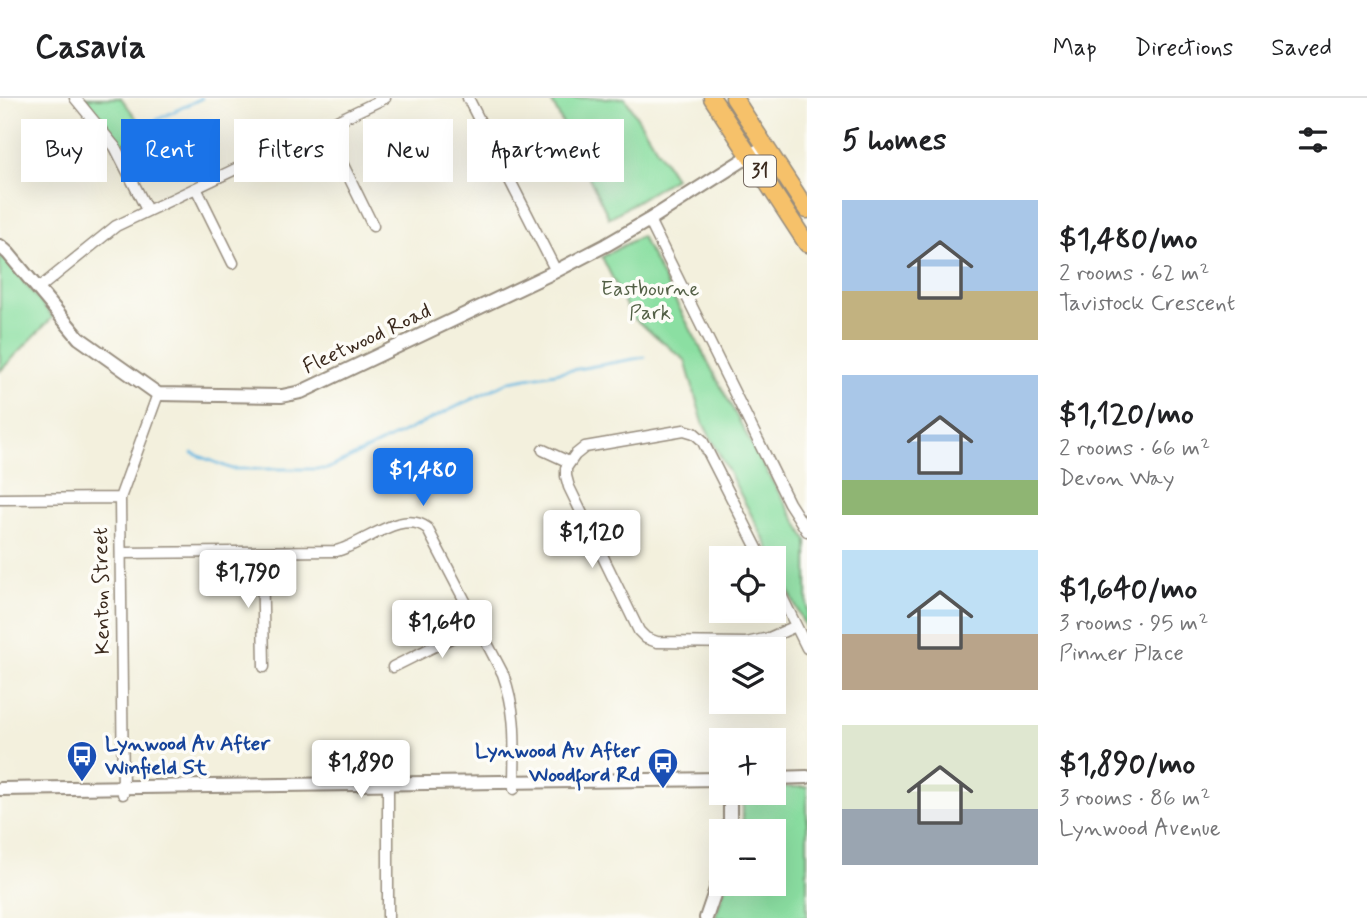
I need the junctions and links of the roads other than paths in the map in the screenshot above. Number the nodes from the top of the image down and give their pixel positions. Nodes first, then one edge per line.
1 (75, 98) edge
2 (386, 98) edge
3 (468, 98) edge
4 (712, 98) edge
5 (734, 98) edge
6 (340, 119) edge
7 (765, 146) junction
8 (750, 156) junction
9 (234, 170) edge
10 (349, 177) edge
11 (196, 188) junction
12 (147, 210) junction
13 (807, 210) edge
14 (649, 220) junction
15 (373, 226) dead end
16 (807, 244) edge
17 (0, 247) edge
18 (233, 263) dead end
19 (556, 271) junction
20 (38, 289) junction
21 (158, 394) junction
22 (543, 450) dead end
23 (569, 462) junction
24 (120, 498) junction
25 (0, 499) edge
26 (807, 530) edge
27 (756, 546) edge
28 (262, 552) junction
29 (121, 553) junction
30 (786, 606) edge
31 (477, 625) junction
32 (796, 626) junction
33 (807, 648) edge
34 (264, 667) dead end
35 (393, 667) dead end
36 (807, 777) edge
37 (786, 778) edge
38 (709, 779) edge
39 (514, 785) junction
40 (807, 785) edge
41 (709, 786) edge
42 (786, 786) edge
43 (388, 787) junction
44 (0, 789) edge
45 (123, 790) junction
46 (0, 797) edge
47 (714, 896) edge
48 (388, 918) edge
49 (706, 918) edge

1 - 12 street
2 - 6 street
3 - 19 street
4 - 8 main road, 31
5 - 7 main road, 31
7 - 8 street, Fleetwood Road
7 - 13 main road, 31
8 - 14 street, Fleetwood Road
8 - 16 main road, 31
9 - 11 street
10 - 15 street
11 - 12 street
11 - 18 street
12 - 20 street
14 - 19 street, Fleetwood Road
14 - 26 street
17 - 20 street
19 - 21 street, Fleetwood Road
20 - 21 street
21 - 24 street, Kenton Street
22 - 23 street
23 - 27 street
23 - 32 street
24 - 25 street
24 - 29 street, Kenton Street
28 - 29 street
28 - 31 street
28 - 34 street
29 - 45 street, Kenton Street
30 - 32 street
31 - 35 street
31 - 39 street
32 - 33 street
36 - 37 street
38 - 39 street
39 - 41 street
39 - 43 street
40 - 42 street
43 - 45 street
43 - 48 street
44 - 45 street
45 - 46 street
47 - 49 street

